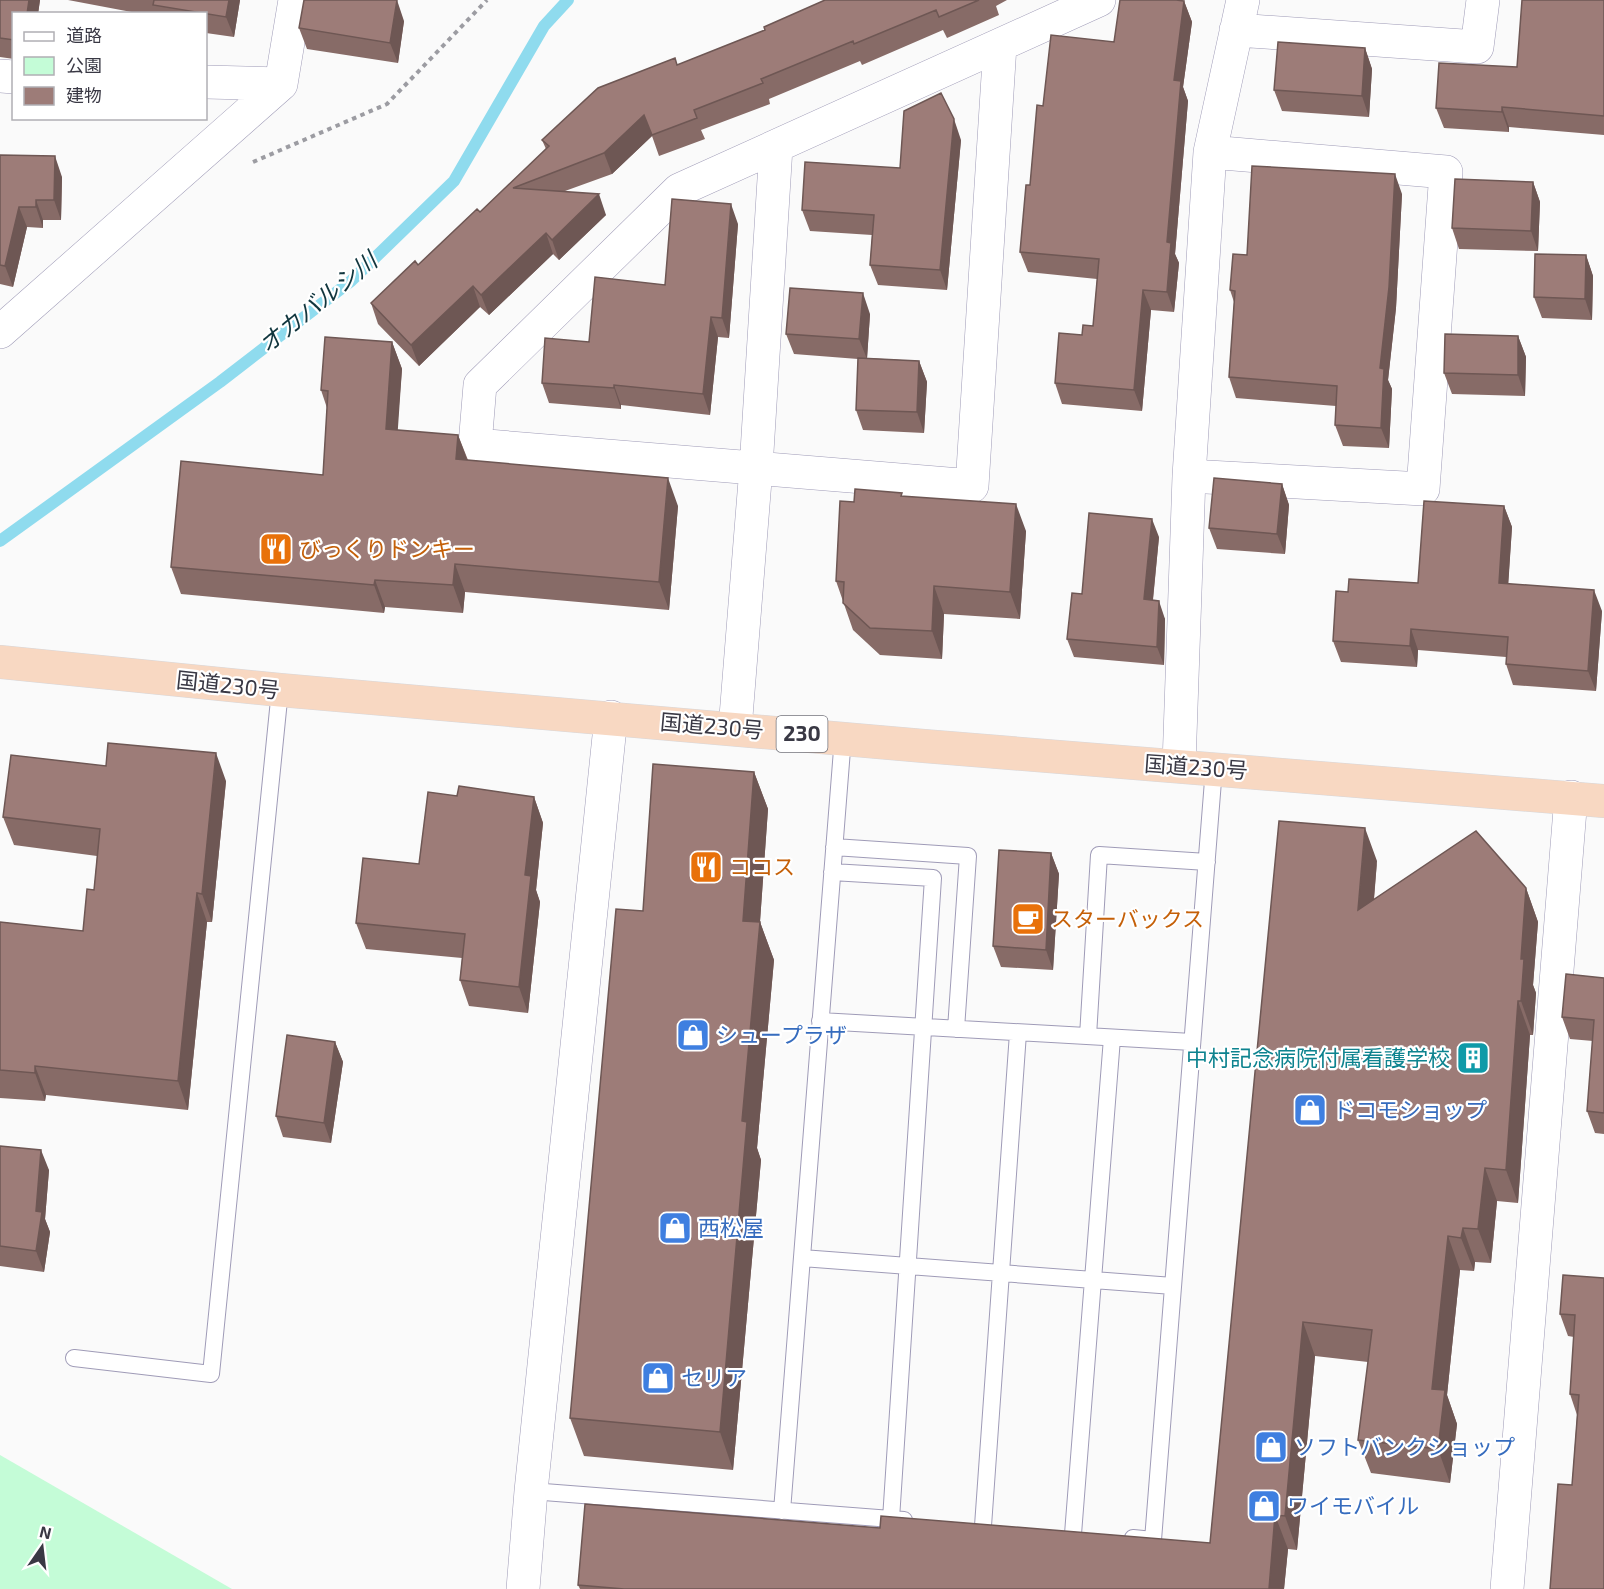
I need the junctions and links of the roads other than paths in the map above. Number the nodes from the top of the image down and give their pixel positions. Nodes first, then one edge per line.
1 (295, 0) edge
2 (1100, 0) edge
3 (1483, 0) edge
4 (1239, 15) edge
5 (1000, 45) junction
6 (207, 82) edge
7 (281, 84) junction
8 (776, 147) junction
9 (1210, 152) junction
10 (0, 332) edge
11 (756, 468) junction
12 (1189, 476) junction
13 (0, 662) edge
14 (280, 690) junction
15 (611, 717) junction
16 (735, 729) junction
17 (843, 737) junction
18 (1179, 765) junction
19 (1214, 768) junction
20 (1571, 797) junction
21 (1604, 801) edge
22 (834, 847) junction
23 (1207, 862) junction
24 (832, 872) junction
25 (820, 1021) junction
26 (924, 1027) junction
27 (956, 1029) junction
28 (1018, 1032) junction
29 (1088, 1036) junction
30 (1112, 1038) junction
31 (1192, 1042) junction
32 (802, 1258) junction
33 (909, 1266) junction
34 (1003, 1274) junction
35 (1093, 1280) junction
36 (1173, 1286) junction
37 (74, 1358) dead end
38 (531, 1491) junction
39 (782, 1510) junction
40 (891, 1519) junction
41 (926, 1522) edge
42 (983, 1526) edge
43 (1051, 1532) edge
44 (1119, 1537) edge
45 (523, 1589) edge
46 (1507, 1589) edge

1 - 7 street
2 - 5 street
3 - 4 street
4 - 9 street
5 - 8 street
5 - 11 street
6 - 7 street
7 - 10 street
8 - 11 street
8 - 11 street
9 - 12 street
9 - 12 street
11 - 16 street
12 - 18 street
13 - 14 highway, 国道230号 / 230
14 - 15 highway, 国道230号 / 230
14 - 37 lane
15 - 16 highway, 国道230号 / 230
15 - 38 street
16 - 17 highway, 国道230号 / 230
17 - 18 highway, 国道230号 / 230
17 - 22 lane
18 - 19 highway, 国道230号 / 230
19 - 20 highway, 国道230号 / 230
19 - 23 lane
20 - 21 highway, 国道230号 / 230
20 - 46 street
22 - 24 lane
22 - 27 lane
23 - 29 lane
23 - 31 lane
24 - 25 lane
24 - 26 lane
25 - 26 lane
25 - 32 lane
26 - 27 lane
26 - 33 lane
27 - 28 lane
28 - 29 lane
28 - 34 lane
29 - 30 lane
30 - 31 lane
30 - 35 lane
31 - 36 lane
32 - 33 lane
32 - 39 lane
33 - 34 lane
33 - 40 lane
34 - 35 lane
34 - 42 lane
35 - 36 lane
35 - 43 lane
36 - 44 lane
38 - 39 lane
38 - 45 street
39 - 40 lane
40 - 41 lane

